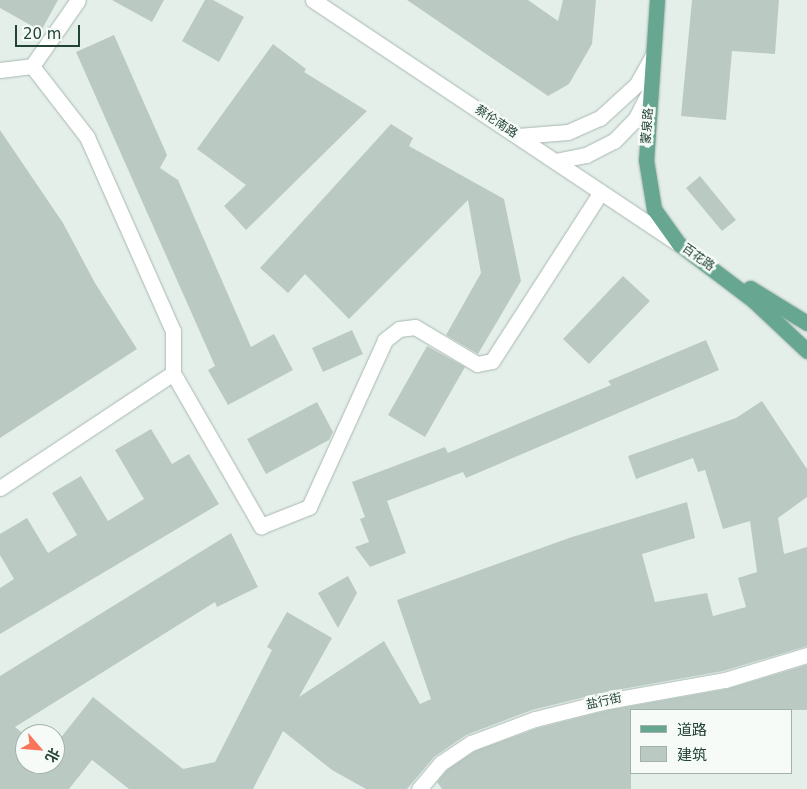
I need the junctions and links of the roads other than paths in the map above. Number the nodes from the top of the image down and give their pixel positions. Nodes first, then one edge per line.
1 (78, 0) edge
2 (313, 0) edge
3 (657, 0) edge
4 (653, 55) junction
5 (32, 66) junction
6 (0, 70) edge
7 (651, 90) junction
8 (517, 136) junction
9 (555, 162) junction
10 (601, 192) junction
11 (679, 244) junction
12 (807, 323) edge
13 (807, 351) edge
14 (173, 373) junction
15 (0, 488) edge
16 (807, 655) edge
17 (419, 789) edge

1 - 5 street
2 - 8 street, 蔡伦南路
3 - 4 main road, 蒙泉路
4 - 7 main road, 蒙泉路
4 - 8 street
5 - 6 street
5 - 14 street
7 - 9 street
7 - 11 main road, 蒙泉路
8 - 9 street, 蔡伦南路
9 - 10 street, 蔡伦南路
10 - 11 street, 蔡伦南路
10 - 14 street
11 - 12 main road, 百花路
11 - 13 main road, 百花路
14 - 15 street
16 - 17 street, 盐行街

